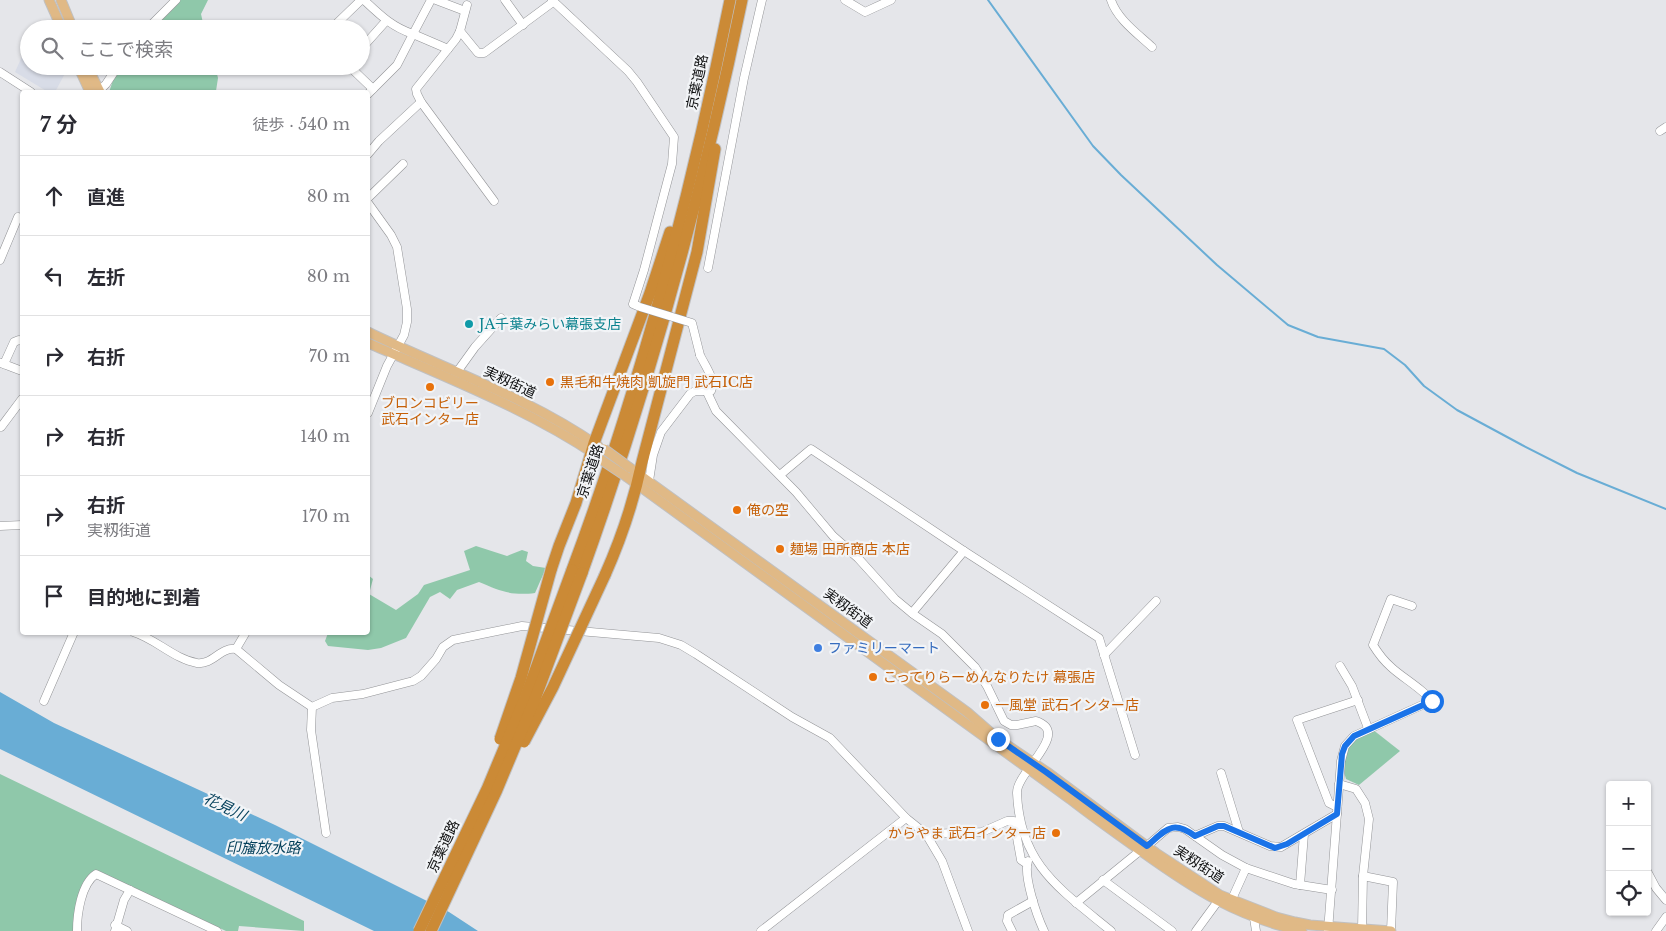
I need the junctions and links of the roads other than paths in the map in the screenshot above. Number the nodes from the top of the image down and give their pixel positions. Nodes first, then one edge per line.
1 (50, 0) edge
2 (61, 0) edge
3 (176, 0) edge
4 (362, 0) edge
5 (431, 0) edge
6 (436, 0) edge
7 (505, 0) edge
8 (730, 0) edge
9 (742, 0) edge
10 (762, 0) edge
11 (845, 0) edge
12 (891, 0) edge
13 (1112, 0) edge
14 (552, 1) edge
15 (58, 20) edge
16 (69, 20) edge
17 (156, 20) edge
18 (341, 20) edge
19 (386, 21) junction
20 (523, 25) junction
21 (460, 31) junction
22 (412, 34) junction
23 (370, 40) edge
24 (1152, 48) dead end
25 (448, 49) junction
26 (727, 71) junction
27 (0, 72) edge
28 (82, 75) edge
29 (92, 75) edge
30 (111, 75) edge
31 (356, 75) edge
32 (713, 84) junction
33 (28, 90) edge
34 (89, 90) edge
35 (98, 90) edge
36 (100, 90) edge
37 (368, 90) edge
38 (370, 92) edge
39 (422, 102) junction
40 (370, 152) edge
41 (403, 164) dead end
42 (370, 196) edge
43 (494, 201) dead end
44 (370, 207) edge
45 (18, 217) dead end
46 (0, 260) edge
47 (708, 268) dead end
48 (501, 318) dead end
49 (370, 333) edge
50 (20, 340) edge
51 (370, 344) edge
52 (396, 351) junction
53 (2, 364) edge
54 (20, 370) edge
55 (457, 372) junction
56 (707, 392) junction
57 (20, 402) edge
58 (370, 409) edge
59 (0, 427) edge
60 (597, 451) junction
61 (780, 475) junction
62 (637, 477) junction
63 (20, 525) edge
64 (0, 526) edge
65 (964, 551) junction
66 (577, 572) junction
67 (1156, 601) dead end
68 (1412, 606) dead end
69 (912, 613) junction
70 (73, 635) edge
71 (140, 635) edge
72 (244, 635) edge
73 (236, 649) junction
74 (1104, 655) junction
75 (1340, 666) dead end
76 (1358, 700) junction
77 (44, 701) dead end
78 (312, 707) junction
79 (1368, 728) junction
80 (1134, 755) dead end
81 (1030, 766) junction
82 (1221, 773) dead end
83 (1339, 784) junction
84 (1337, 811) junction
85 (906, 818) junction
86 (1239, 832) junction
87 (326, 834) dead end
88 (926, 834) junction
89 (1304, 834) junction
90 (1195, 836) junction
91 (1144, 848) junction
92 (1032, 855) junction
93 (457, 864) junction
94 (1027, 864) junction
95 (1246, 868) junction
96 (1363, 876) junction
97 (1651, 879) edge
98 (1104, 880) junction
99 (1300, 885) junction
100 (130, 890) junction
101 (1332, 890) junction
102 (1232, 899) junction
103 (1666, 900) edge
104 (1033, 901) junction
105 (1218, 901) junction
106 (1076, 903) junction
107 (1666, 917) edge
108 (1254, 918) junction
109 (115, 928) edge
110 (1329, 929) edge
111 (1362, 929) junction
112 (77, 931) edge
113 (127, 931) edge
114 (217, 931) edge
115 (419, 931) edge
116 (431, 931) edge
117 (761, 931) edge
118 (968, 931) edge
119 (1012, 931) edge
120 (1044, 931) edge
121 (1111, 931) edge
122 (1172, 931) edge
123 (1196, 931) edge
124 (1256, 931) edge
125 (1302, 931) edge
126 (1391, 931) edge
127 (1656, 931) edge

1 - 15 main road
2 - 16 main road
3 - 17 street
4 - 18 street
4 - 19 street
5 - 22 street
6 - 21 street
7 - 20 street
8 - 32 highway, 京葉道路
9 - 26 highway, 京葉道路
10 - 47 street
11 - 12 street
13 - 24 street
14 - 20 street
14 - 56 street, bridge
19 - 22 street
19 - 23 street
20 - 21 street
21 - 25 street
22 - 25 street
22 - 38 street
25 - 39 street
26 - 62 highway
26 - 66 highway, 京葉道路
27 - 33 street
28 - 34 main road
29 - 35 main road
30 - 36 street
31 - 37 street
32 - 60 highway
32 - 66 highway, 京葉道路
39 - 40 street
39 - 43 street
41 - 42 street
44 - 52 street
45 - 46 street
48 - 55 street
49 - 52 main road, 実籾街道
50 - 53 street
51 - 52 main road, 実籾街道
52 - 55 main road, 実籾街道
52 - 58 street
52 - 60 main road, 実籾街道
53 - 54 street
55 - 60 main road, 実籾街道
56 - 61 street
56 - 62 street
57 - 59 street
60 - 62 main road, 実籾街道, bridge
60 - 93 highway, bridge
61 - 65 street
61 - 69 street
62 - 81 main road, 実籾街道
62 - 93 highway, bridge
63 - 64 street
65 - 69 street
65 - 74 street
66 - 93 highway, 京葉道路, bridge
67 - 74 street
68 - 79 street
69 - 81 street
70 - 77 street
71 - 73 street
72 - 73 street
73 - 78 street
74 - 80 street
75 - 76 street
76 - 79 street
76 - 84 street
78 - 85 street
78 - 87 street
79 - 83 street
81 - 91 main road, 実籾街道
81 - 92 street
82 - 86 street
83 - 84 street
83 - 96 street
84 - 89 street
84 - 101 street
85 - 88 street
85 - 117 street
86 - 89 street
86 - 90 street
88 - 94 street
88 - 118 street
89 - 99 street
90 - 91 street
90 - 95 street
91 - 98 street
91 - 102 main road, 実籾街道
91 - 105 main road, 実籾街道
92 - 94 street
92 - 106 street
93 - 115 highway, 京葉道路, bridge
93 - 116 highway, 京葉道路, bridge
94 - 104 street
95 - 99 street
95 - 102 street
96 - 111 street
96 - 126 street
97 - 103 street
98 - 106 street
98 - 122 street
99 - 101 street
100 - 109 street
100 - 112 street
100 - 114 street
101 - 110 street
102 - 110 main road, 実籾街道
104 - 119 street
104 - 120 street
105 - 108 main road, 実籾街道
105 - 123 street
106 - 121 street
107 - 127 street
108 - 124 street
108 - 125 main road, 実籾街道
109 - 113 street
110 - 111 main road, 実籾街道
111 - 126 main road, 実籾街道

